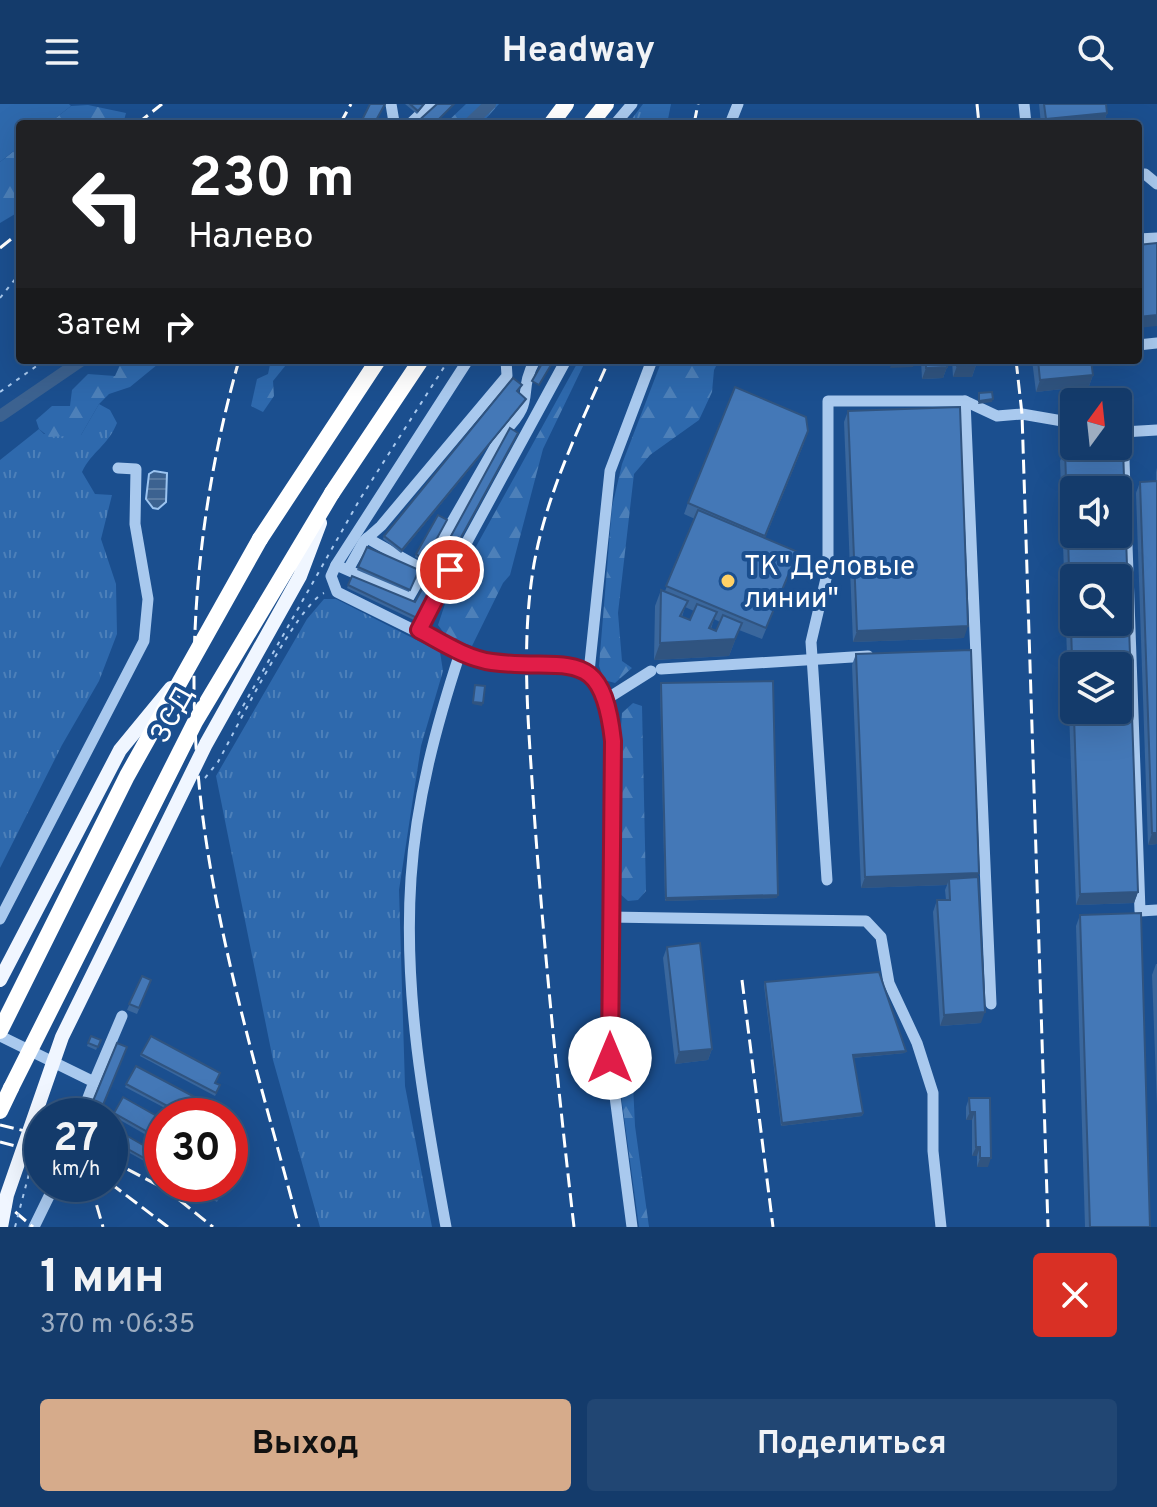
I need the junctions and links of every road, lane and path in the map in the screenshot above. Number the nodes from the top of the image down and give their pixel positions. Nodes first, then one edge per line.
1 (431, 104) edge
2 (606, 104) edge
3 (632, 104) edge
4 (414, 120) edge
5 (593, 120) edge
6 (618, 120) edge
7 (16, 278) dead end
8 (0, 298) edge
9 (39, 364) edge
10 (375, 364) edge
11 (418, 364) edge
12 (446, 364) dead end
13 (465, 364) edge
14 (506, 364) edge
15 (508, 364) edge
16 (533, 364) edge
17 (564, 364) edge
18 (650, 364) edge
19 (525, 379) junction
20 (0, 392) edge
21 (965, 401) junction
22 (1060, 421) edge
23 (1157, 430) edge
24 (1132, 431) edge
25 (1121, 460) edge
26 (118, 468) dead end
27 (332, 493) junction
28 (367, 538) junction
29 (336, 565) junction
30 (349, 568) junction
31 (424, 570) junction
32 (337, 592) junction
33 (419, 630) junction
34 (975, 650) junction
35 (960, 651) edge
36 (460, 653) junction
37 (886, 655) edge
38 (812, 659) junction
39 (189, 666) junction
40 (589, 672) junction
41 (605, 700) junction
42 (200, 782) dead end
43 (198, 788) dead end
44 (827, 880) dead end
45 (1157, 910) edge
46 (609, 917) junction
47 (0, 919) edge
48 (0, 980) edge
49 (991, 1004) dead end
50 (122, 1016) dead end
51 (0, 1033) edge
52 (94, 1082) junction
53 (88, 1098) edge
54 (0, 1111) edge
55 (24, 1195) edge
56 (46, 1202) edge
57 (1, 1227) edge
58 (15, 1227) edge
59 (34, 1227) edge
60 (446, 1227) edge
61 (632, 1227) edge
62 (941, 1227) edge

1 - 4 street
2 - 5 highway
3 - 6 street
7 - 8 path
9 - 20 path
10 - 39 highway, ЗСД, bridge
11 - 27 highway, ЗСД
12 - 43 path, bridge
13 - 29 street
14 - 28 street
15 - 19 street
16 - 19 street
17 - 33 street
18 - 40 street
19 - 31 street
21 - 22 street
21 - 34 street
21 - 38 street
23 - 24 street
25 - 45 street
26 - 47 street
27 - 54 highway, ЗСД, bridge
27 - 57 main road, bridge
28 - 30 street
28 - 31 street
29 - 30 street
29 - 32 street
30 - 31 street
32 - 33 street
32 - 42 path
33 - 36 street
34 - 35 street
34 - 49 street
36 - 40 street
36 - 60 street
37 - 38 street
38 - 41 street
38 - 44 street
39 - 48 main road, bridge
39 - 51 highway, ЗСД, bridge
40 - 41 street
41 - 46 street
46 - 61 street
46 - 62 street
50 - 52 street
51 - 52 street
52 - 53 street
55 - 58 path, bridge
56 - 59 street

